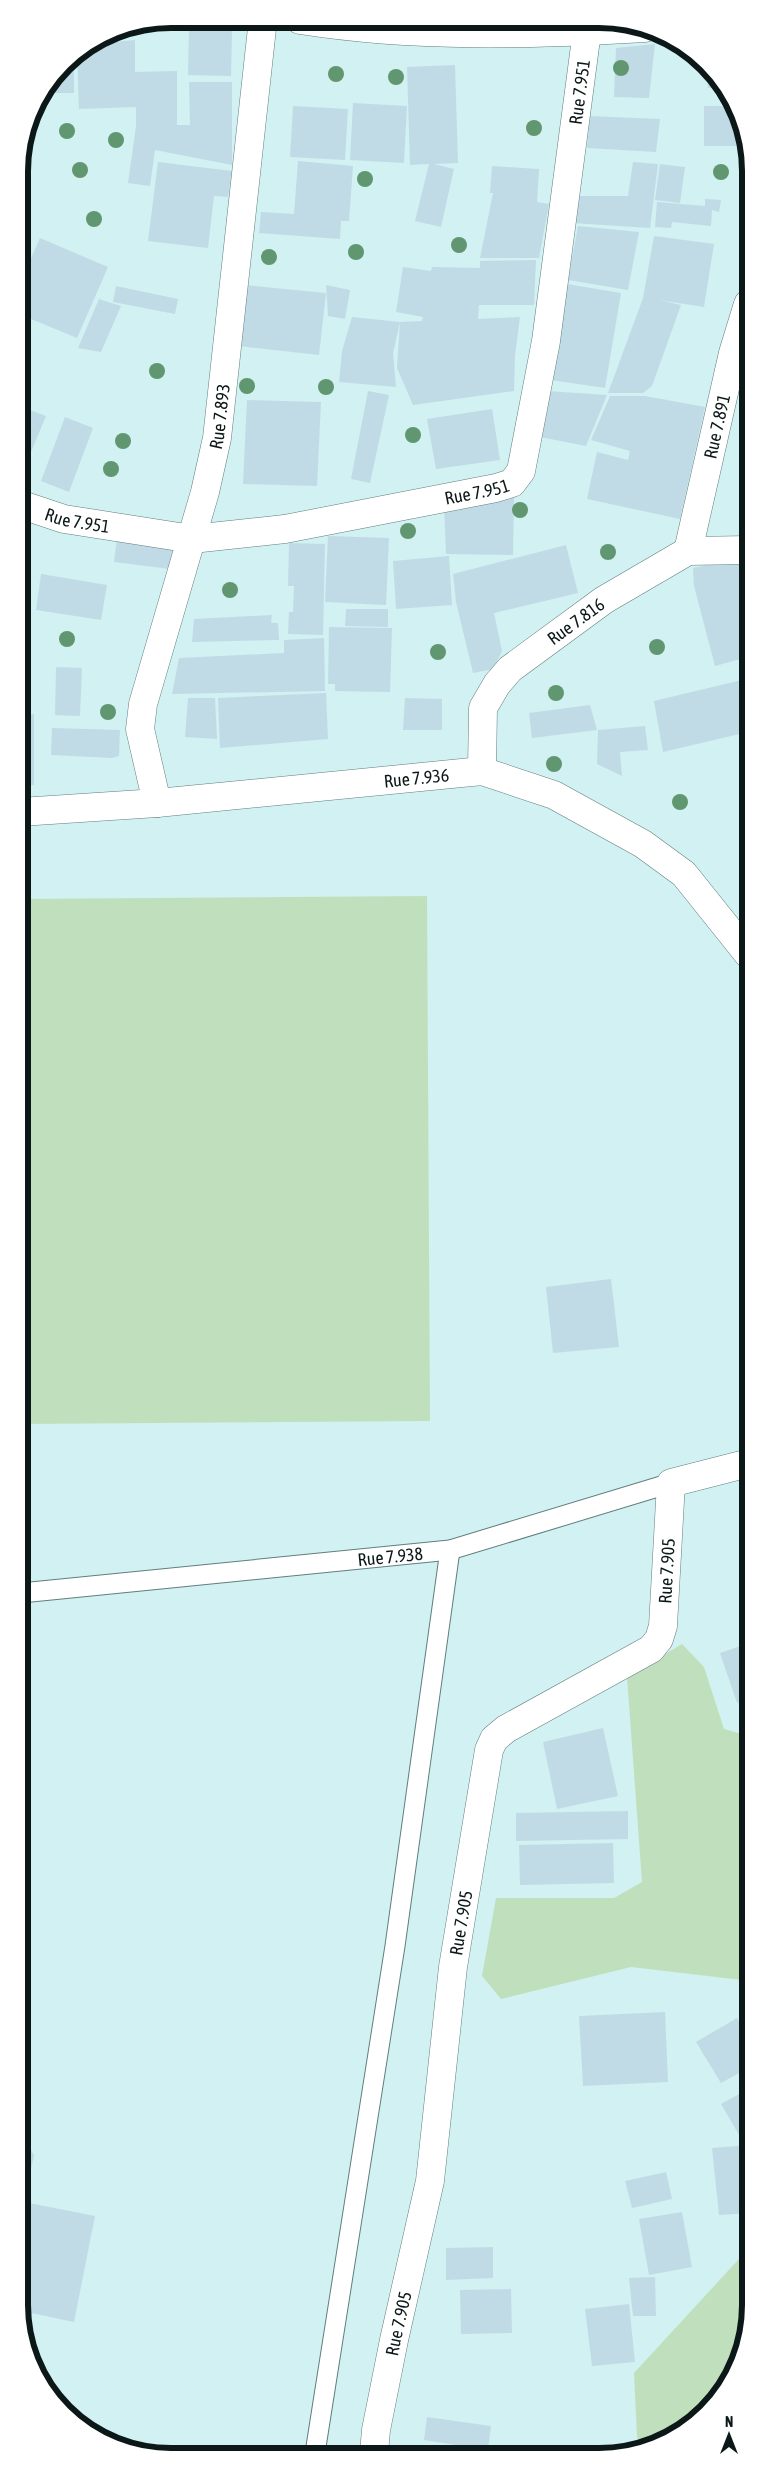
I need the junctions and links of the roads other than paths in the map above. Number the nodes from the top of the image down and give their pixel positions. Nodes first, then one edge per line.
1 (262, 28) edge
2 (357, 28) edge
3 (620, 29) edge
4 (587, 31) junction
5 (742, 324) edge
6 (28, 507) edge
7 (192, 539) junction
8 (742, 550) edge
9 (688, 551) junction
10 (482, 771) junction
11 (157, 803) junction
12 (28, 811) edge
13 (742, 946) edge
14 (741, 1465) edge
15 (671, 1483) junction
16 (450, 1550) junction
17 (28, 1592) edge
18 (316, 2448) edge
19 (374, 2448) edge

1 - 7 street, Rue 7.893
2 - 4 street
3 - 4 street
4 - 7 street, Rue 7.951
5 - 9 street, Rue 7.891
6 - 7 street, Rue 7.951
7 - 11 street, Rue 7.893
8 - 9 street, Rue 7.816
9 - 10 street, Rue 7.816
10 - 11 street, Rue 7.936
10 - 13 street, Rue 7.936
11 - 12 street, Rue 7.936
14 - 15 street, Rue 7.938
15 - 16 lane, Rue 7.938
15 - 19 street, Rue 7.905
16 - 17 lane, Rue 7.938
16 - 18 lane

